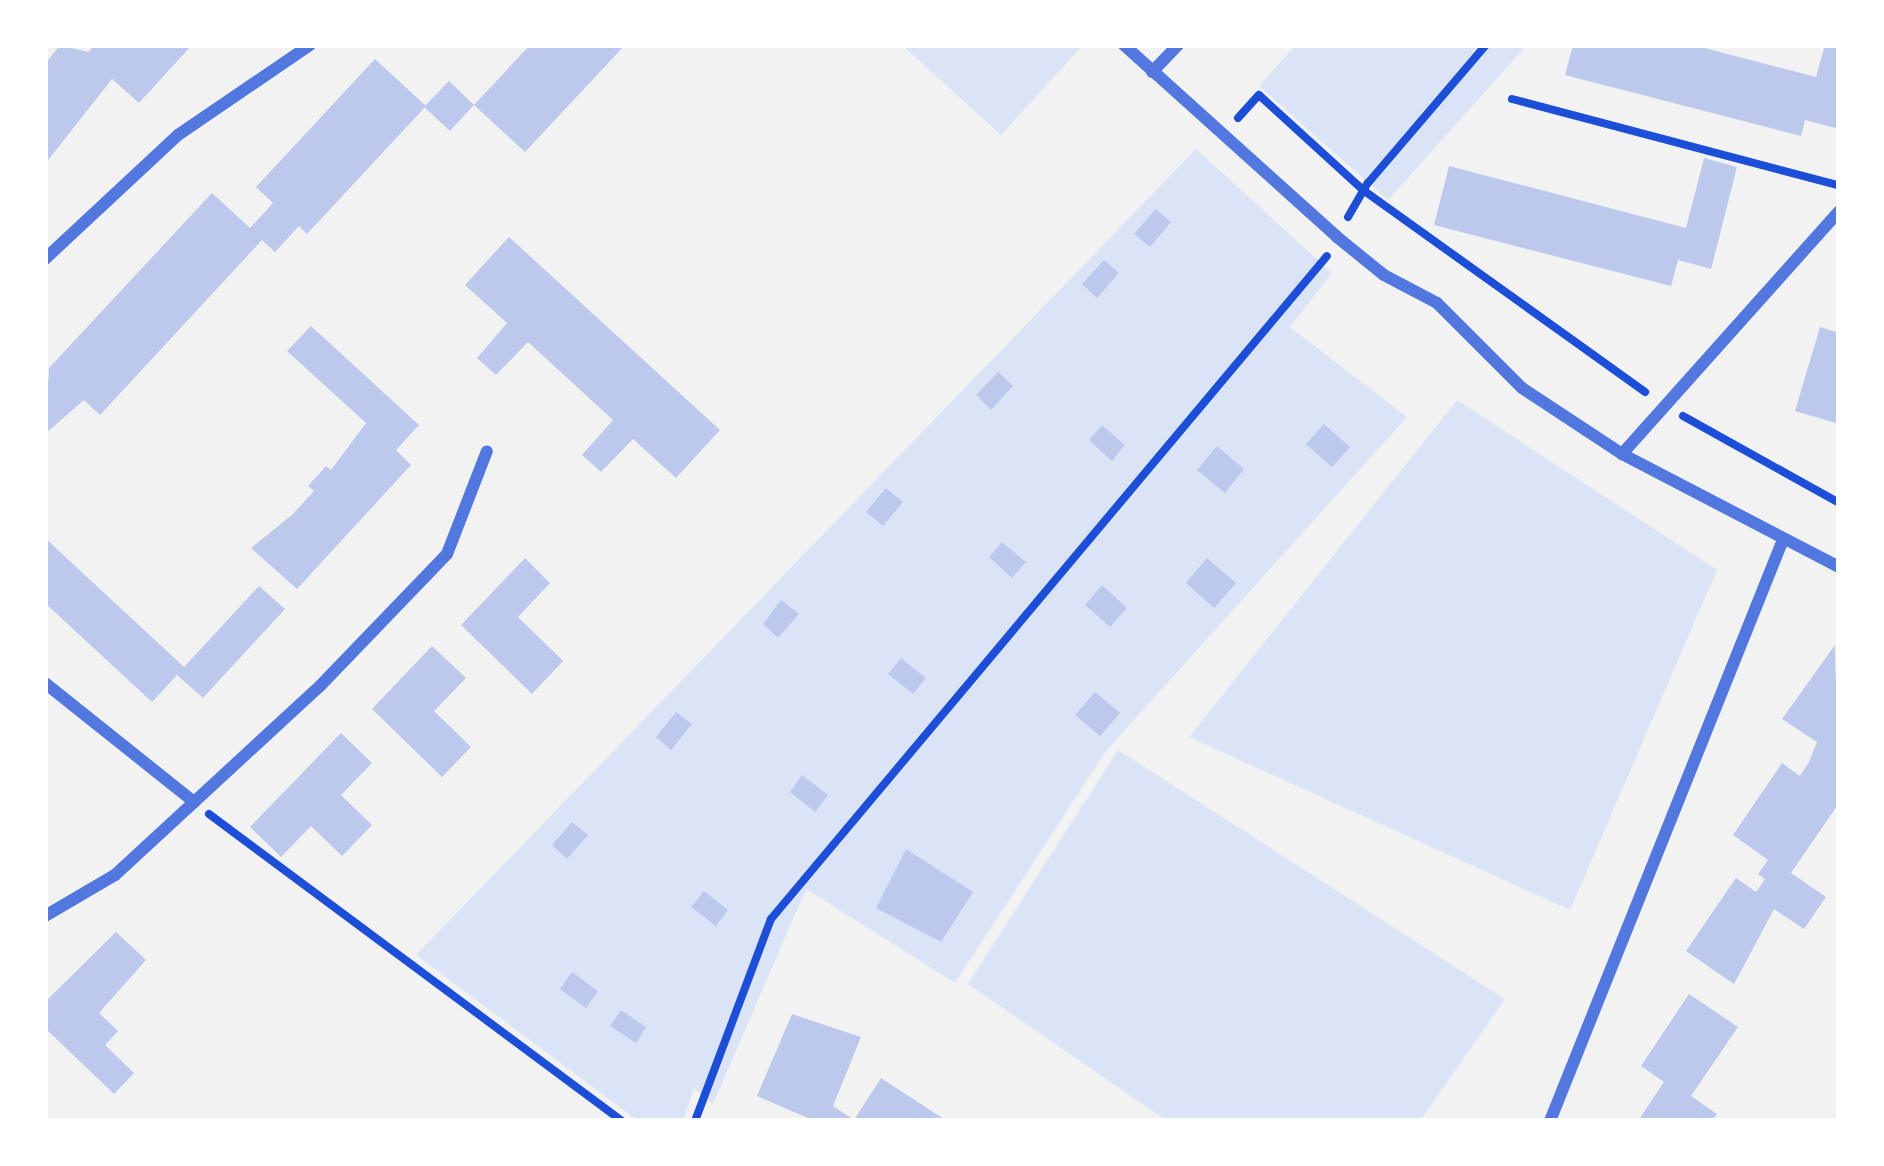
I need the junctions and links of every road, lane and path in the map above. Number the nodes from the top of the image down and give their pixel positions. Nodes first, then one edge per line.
1 (310, 45) edge
2 (1124, 45) edge
3 (1178, 45) edge
4 (1486, 45) edge
5 (1152, 72) junction
6 (1512, 99) dead end
7 (1222, 136) junction
8 (1839, 186) edge
9 (1364, 190) junction
10 (1839, 211) edge
11 (1337, 237) junction
12 (45, 259) edge
13 (1665, 405) junction
14 (487, 452) dead end
15 (1622, 454) junction
16 (1839, 503) edge
17 (1782, 542) junction
18 (1839, 567) edge
19 (45, 683) edge
20 (194, 802) junction
21 (45, 916) edge
22 (622, 1121) edge
23 (695, 1121) edge
24 (1550, 1121) edge

1 - 12 street
2 - 5 street
3 - 5 street
4 - 9 path
5 - 7 street
6 - 8 path
7 - 9 path
7 - 11 street
9 - 11 path
9 - 13 path
10 - 13 street
11 - 15 street
11 - 23 path
13 - 15 street
13 - 16 path
14 - 20 street
15 - 17 street
17 - 18 street
17 - 24 street
19 - 20 street
20 - 21 street
20 - 22 path

